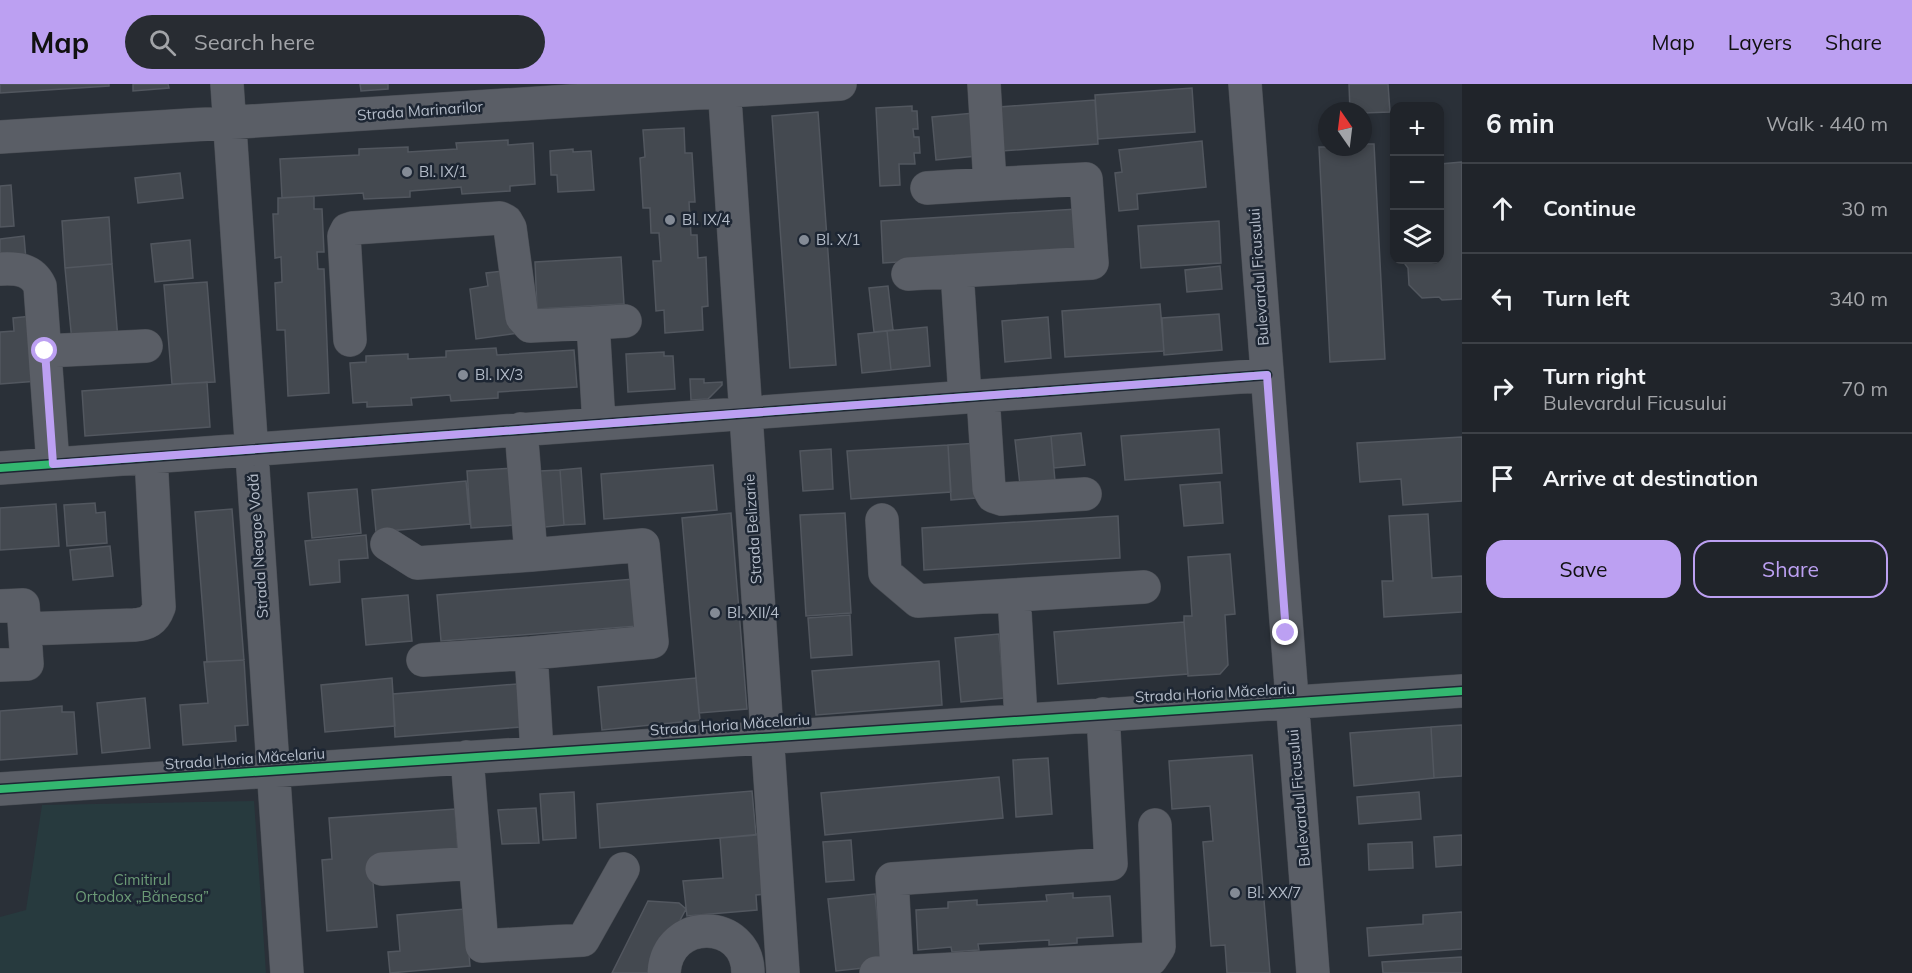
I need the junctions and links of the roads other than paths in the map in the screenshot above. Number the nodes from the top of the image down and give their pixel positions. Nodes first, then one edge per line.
1 (227, 84) edge
2 (840, 84) edge
3 (984, 84) edge
4 (1245, 84) edge
5 (724, 88) edge
6 (412, 98) edge
7 (230, 123) junction
8 (0, 137) edge
9 (990, 184) junction
10 (927, 188) dead end
11 (0, 269) edge
12 (957, 271) junction
13 (908, 274) dead end
14 (350, 340) dead end
15 (146, 346) dead end
16 (45, 351) junction
17 (1267, 375) junction
18 (974, 396) junction
19 (746, 413) junction
20 (599, 424) junction
21 (521, 429) junction
22 (252, 449) junction
23 (151, 456) junction
24 (53, 464) junction
25 (0, 468) edge
26 (1085, 494) dead end
27 (882, 520) dead end
28 (387, 544) dead end
29 (531, 555) junction
30 (1144, 587) dead end
31 (1014, 595) junction
32 (0, 606) edge
33 (25, 629) junction
34 (531, 654) junction
35 (423, 660) dead end
36 (0, 665) edge
37 (1462, 691) edge
38 (1292, 702) junction
39 (1103, 714) junction
40 (1021, 719) junction
41 (767, 736) junction
42 (537, 752) junction
43 (467, 757) junction
44 (274, 770) junction
45 (0, 789) edge
46 (1155, 825) dead end
47 (475, 863) junction
48 (382, 869) dead end
49 (623, 869) dead end
50 (964, 970) edge
51 (885, 972) edge
52 (287, 973) edge
53 (664, 973) edge
54 (748, 973) edge
55 (783, 973) edge
56 (1313, 973) edge

1 - 7 street, Strada Neagoe Vodă
2 - 5 street, Strada Marinarilor
3 - 9 street
4 - 17 street, Bulevardul Ficusului
5 - 6 street, Strada Marinarilor
5 - 19 street, Strada Belizarie
6 - 7 street, Strada Marinarilor
7 - 8 street, Strada Marinarilor
7 - 22 street, Strada Neagoe Vodă
9 - 10 street
9 - 12 street
11 - 16 street
12 - 13 street
12 - 18 street
14 - 20 street
15 - 16 street
16 - 24 street
17 - 18 street
17 - 38 street, Bulevardul Ficusului
18 - 19 street
18 - 26 street
19 - 20 street
19 - 41 street, Strada Belizarie
20 - 21 street
21 - 22 street
21 - 29 street
22 - 23 street
22 - 44 street, Strada Neagoe Vodă
23 - 24 street
23 - 33 street
24 - 25 street
27 - 31 street
28 - 29 street
29 - 34 street
30 - 31 street
31 - 40 street
32 - 33 street
33 - 36 street
34 - 35 street
34 - 42 street
37 - 38 street, Strada Horia Măcelariu
38 - 39 street, Strada Horia Măcelariu
38 - 56 street, Bulevardul Ficusului
39 - 40 street, Strada Horia Măcelariu
39 - 51 street
40 - 41 street, Strada Horia Măcelariu
41 - 42 street, Strada Horia Măcelariu
41 - 55 street, Strada Belizarie
42 - 43 street, Strada Horia Măcelariu
43 - 44 street, Strada Horia Măcelariu
43 - 47 street
44 - 45 street, Strada Horia Măcelariu
44 - 52 street, Strada Neagoe Vodă
46 - 50 street
47 - 48 street
47 - 49 street
50 - 51 street
53 - 54 street

